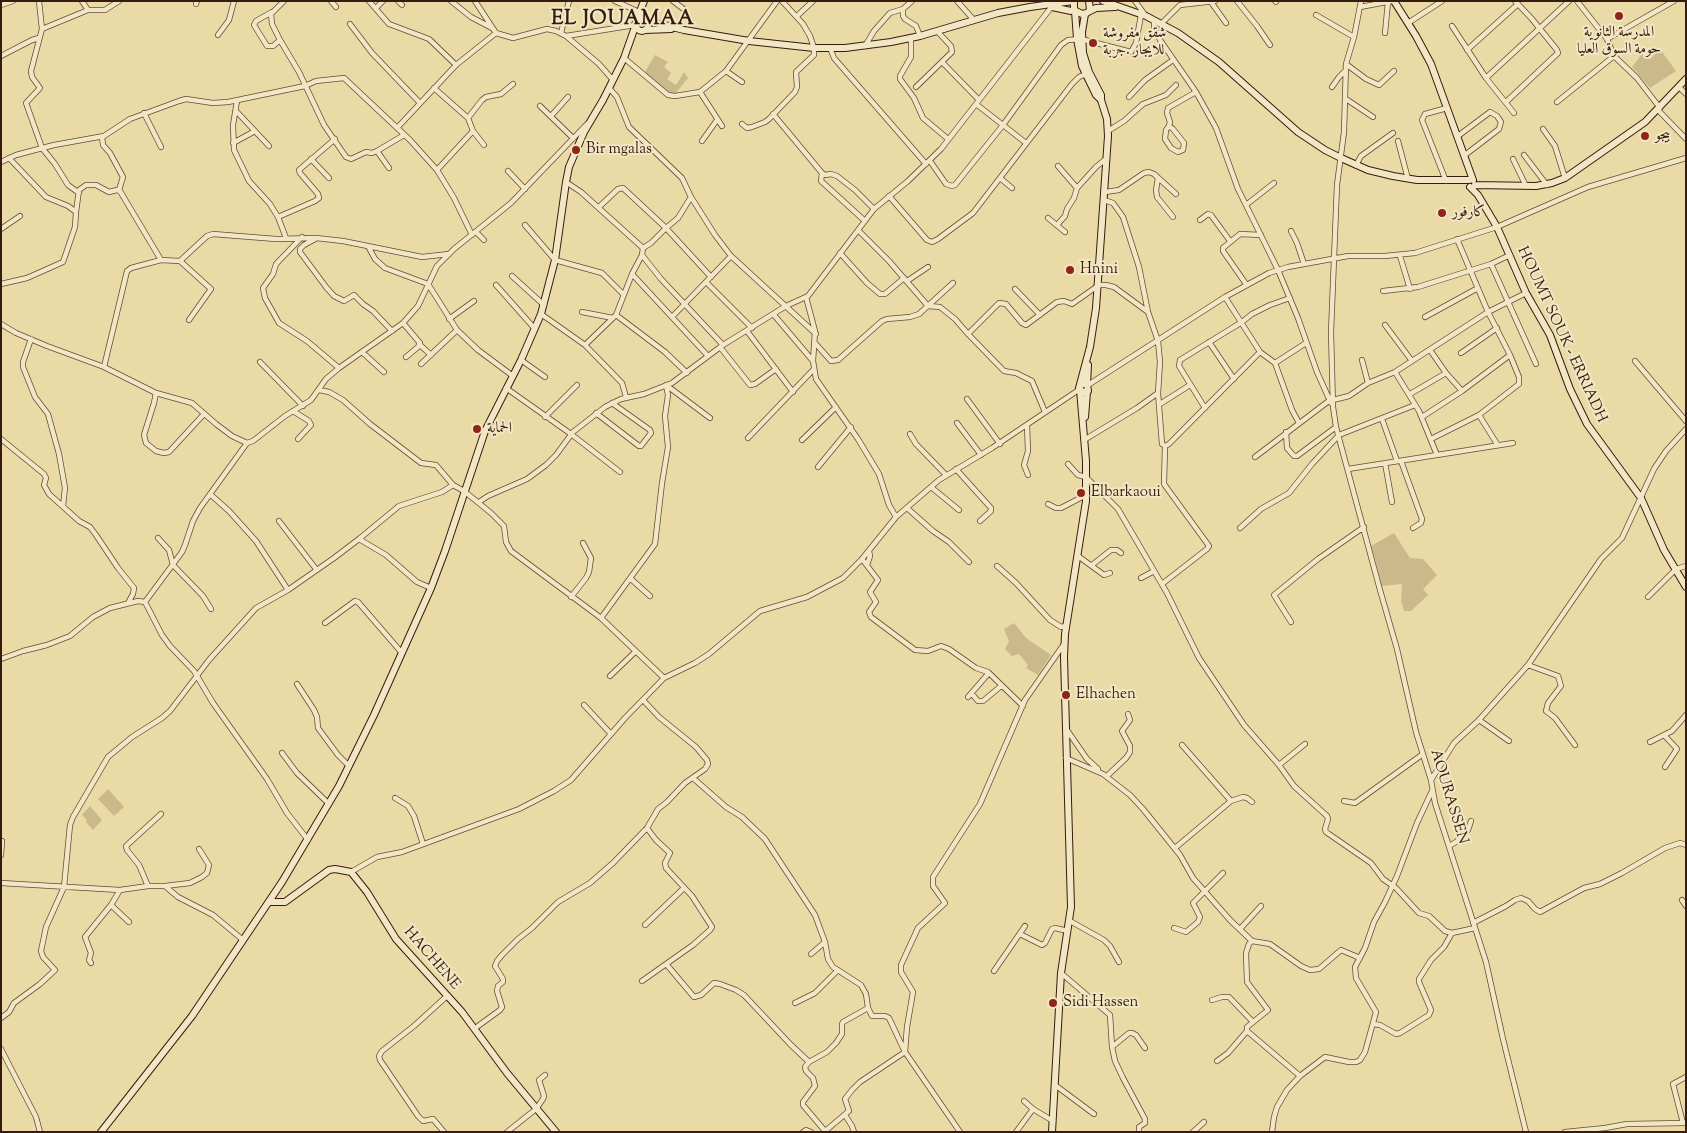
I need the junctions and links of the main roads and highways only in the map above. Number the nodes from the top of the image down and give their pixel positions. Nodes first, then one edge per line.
1 (644, 1) edge
2 (1074, 1) edge
3 (1089, 1) edge
4 (1103, 1) edge
5 (1392, 2) edge
6 (1028, 4) edge
7 (1053, 5) junction
8 (1121, 7) junction
9 (1075, 11) junction
10 (1087, 13) junction
11 (645, 20) junction
12 (636, 25) junction
13 (684, 30) junction
14 (643, 31) junction
15 (1079, 39) junction
16 (628, 47) junction
17 (1686, 79) edge
18 (1472, 183) junction
19 (1686, 587) edge
20 (269, 902) junction
21 (101, 1132) edge
22 (556, 1132) edge
23 (1052, 1132) edge

1 - 11 main road
1 - 12 main road
2 - 7 main road
2 - 9 main road
3 - 10 main road
4 - 8 main road
5 - 18 main road, HOUMT SOUK - ERRIADH
6 - 7 main road
6 - 13 main road
7 - 9 main road
8 - 10 main road
8 - 18 main road
9 - 10 main road
9 - 15 main road
10 - 15 main road
11 - 12 main road
11 - 13 main road
11 - 14 main road
12 - 14 main road
12 - 16 main road
13 - 14 main road
14 - 16 main road
15 - 23 main road
16 - 20 main road
17 - 18 main road
18 - 19 main road, HOUMT SOUK - ERRIADH
20 - 21 main road
20 - 22 main road, HACHENE

